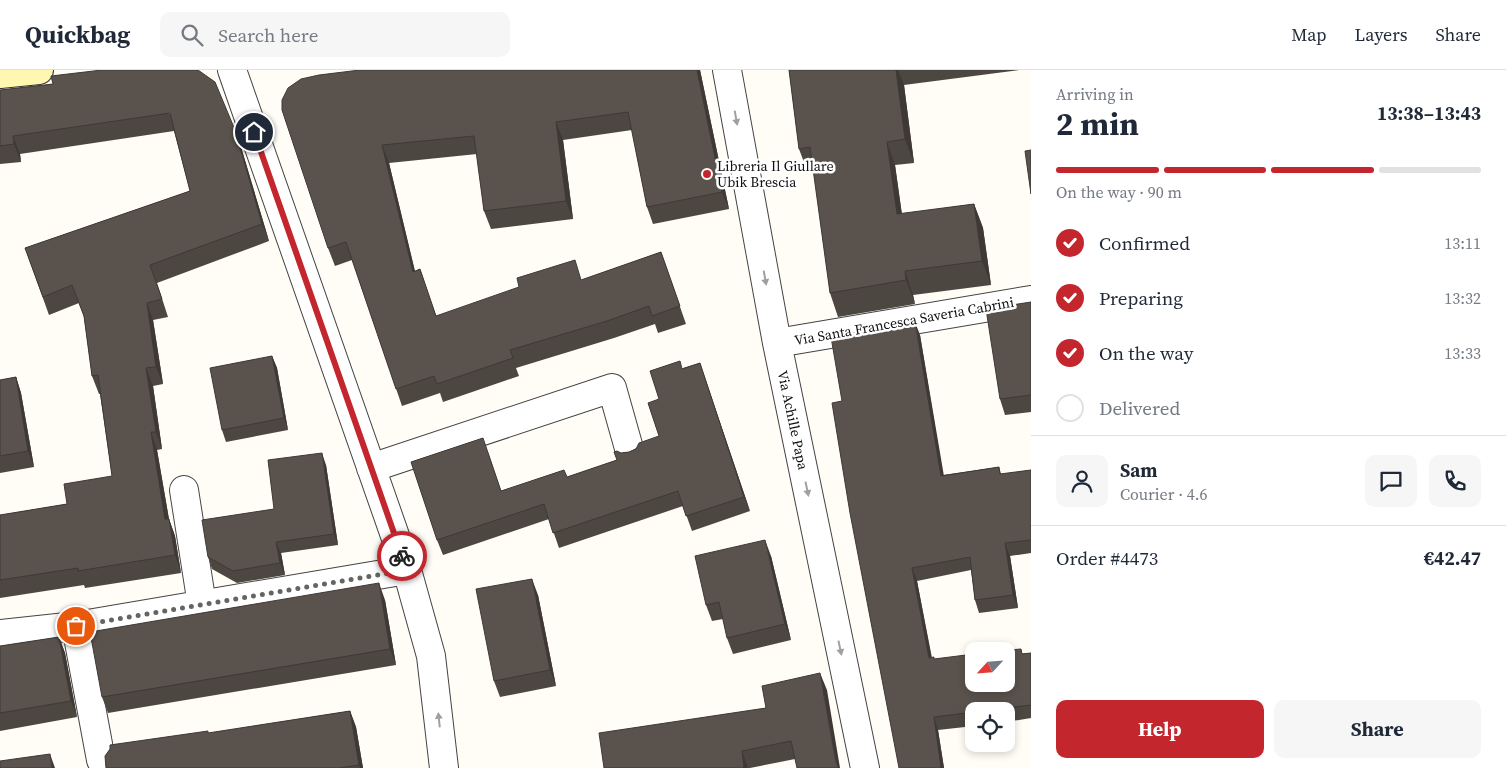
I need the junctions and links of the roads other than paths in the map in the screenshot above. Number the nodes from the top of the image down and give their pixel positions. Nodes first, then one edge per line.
1 (39, 70) edge
2 (232, 70) edge
3 (727, 70) edge
4 (0, 74) edge
5 (1031, 300) edge
6 (777, 343) junction
7 (630, 452) edge
8 (372, 468) junction
9 (184, 490) dead end
10 (407, 570) junction
11 (202, 605) junction
12 (76, 626) junction
13 (0, 634) edge
14 (101, 760) dead end
15 (444, 768) edge
16 (865, 768) edge

1 - 4 street
2 - 8 street
3 -> 6 street, Via Achille Papa
5 - 6 street, Via Santa Francesca Saveria Cabrini
6 -> 16 street, Via Achille Papa
7 - 8 street
8 - 10 street
9 - 11 street
10 - 11 street
15 -> 10 street
11 - 12 street
12 - 13 street
12 - 14 street

